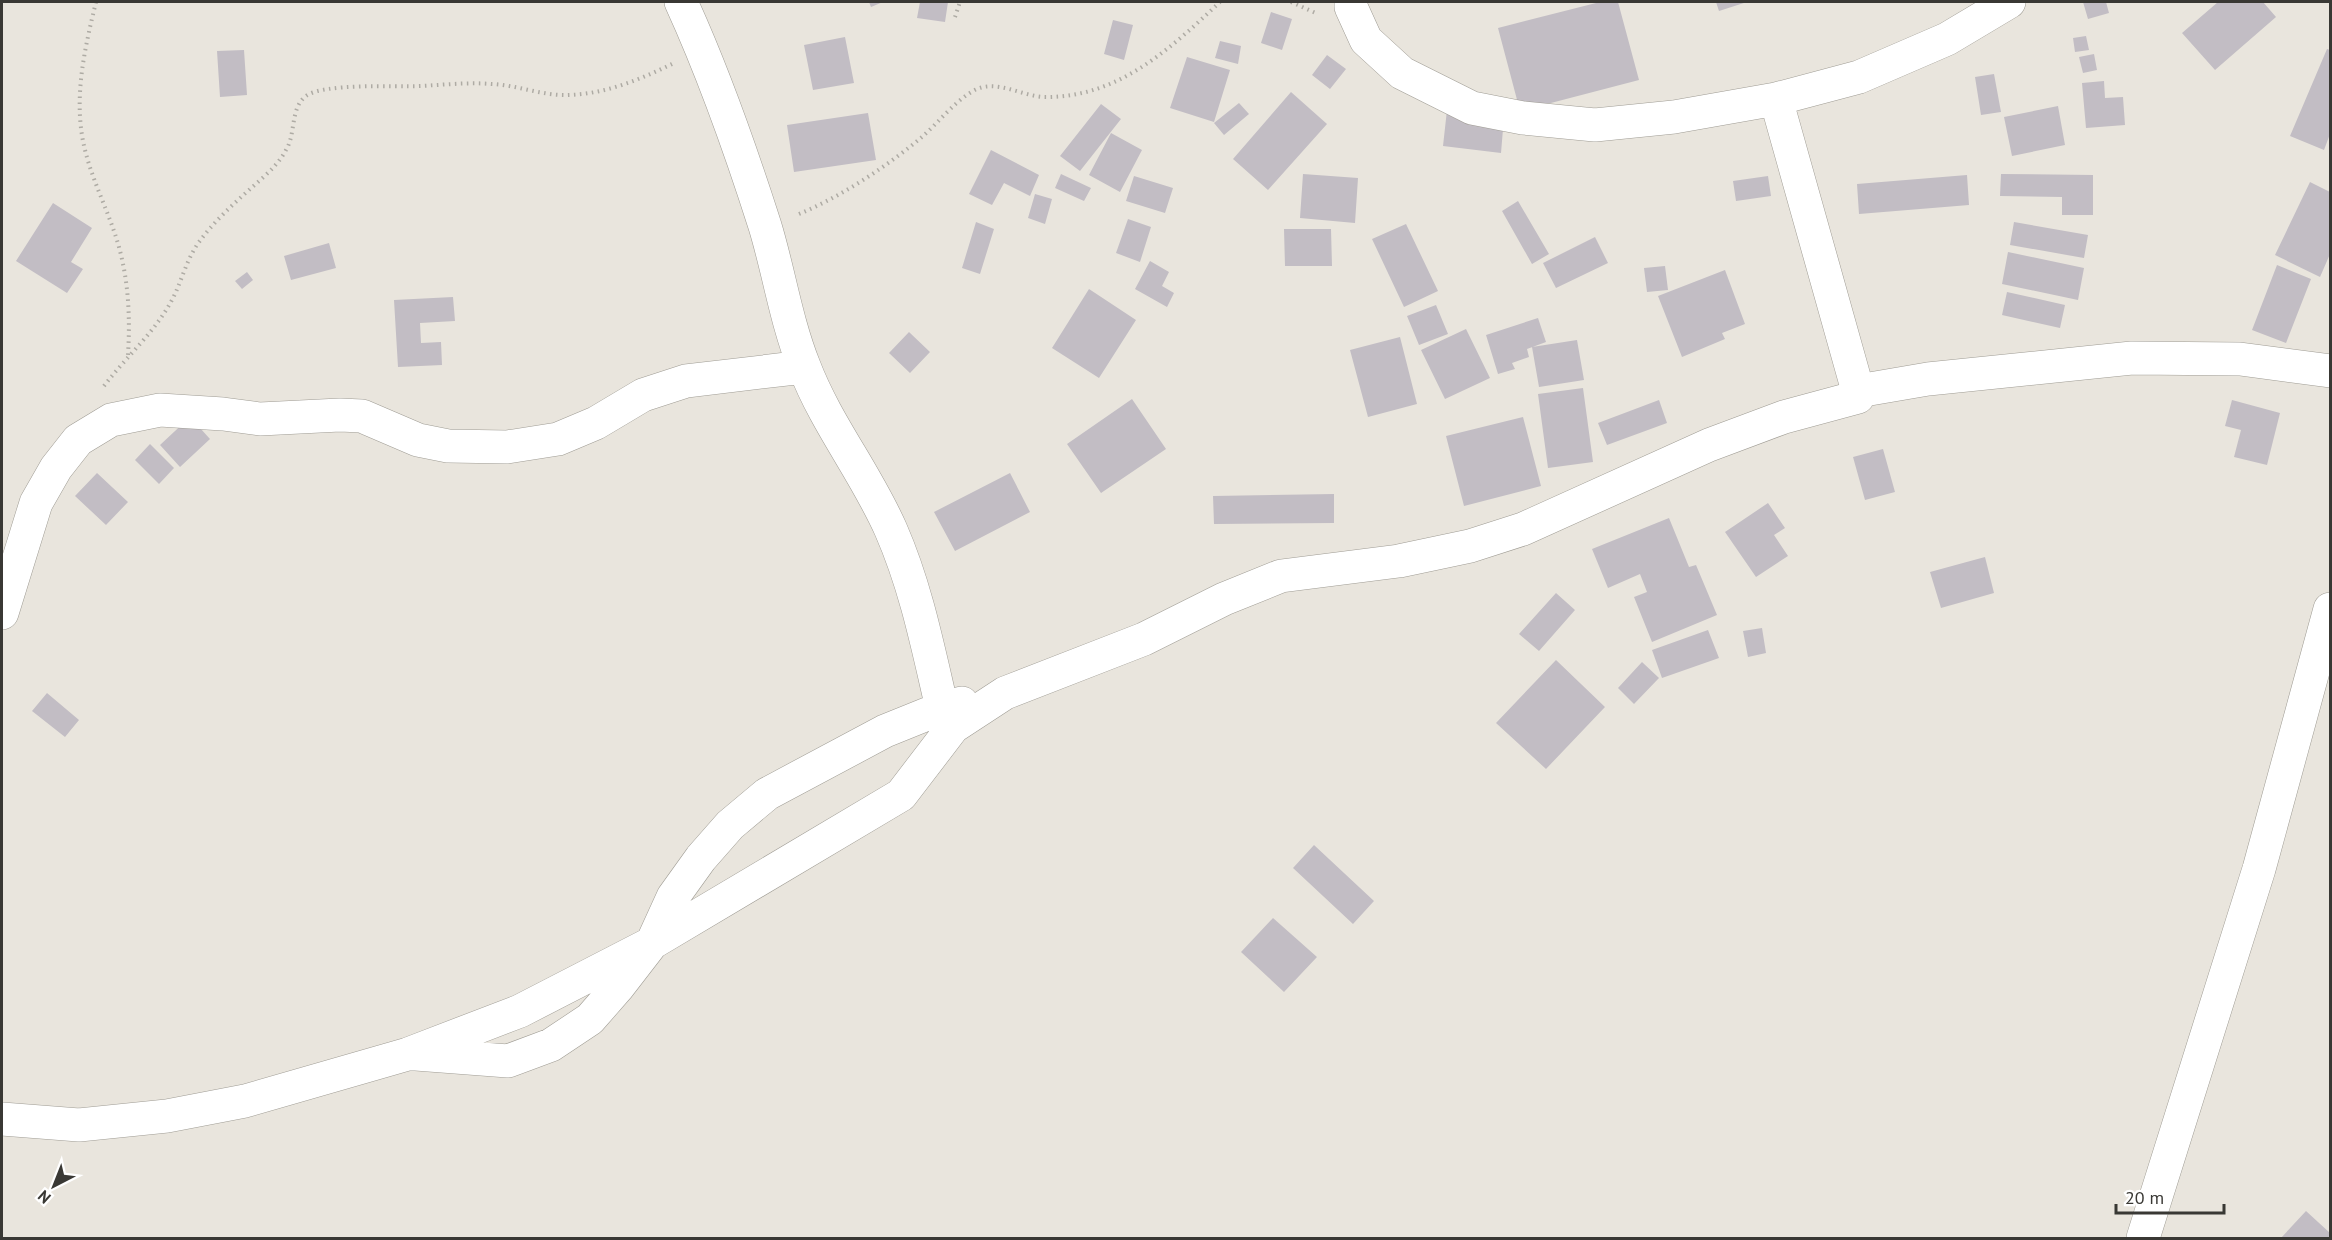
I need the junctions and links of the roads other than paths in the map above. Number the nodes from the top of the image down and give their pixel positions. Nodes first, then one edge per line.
1 (681, 2) edge
2 (1351, 2) edge
3 (2008, 2) edge
4 (1776, 99) junction
5 (804, 367) junction
6 (2331, 371) edge
7 (1858, 391) junction
8 (2331, 609) edge
9 (2, 613) edge
10 (1005, 693) junction
11 (942, 708) junction
12 (652, 943) junction
13 (408, 1054) junction
14 (2, 1119) edge
15 (2143, 1239) edge

1 - 5 street
2 - 4 street
3 - 4 street
4 - 7 street
5 - 9 street
5 - 11 street
6 - 7 street
7 - 10 street
8 - 15 street
10 - 11 street
10 - 12 street
11 - 12 street
12 - 13 street
12 - 13 street
13 - 14 street

